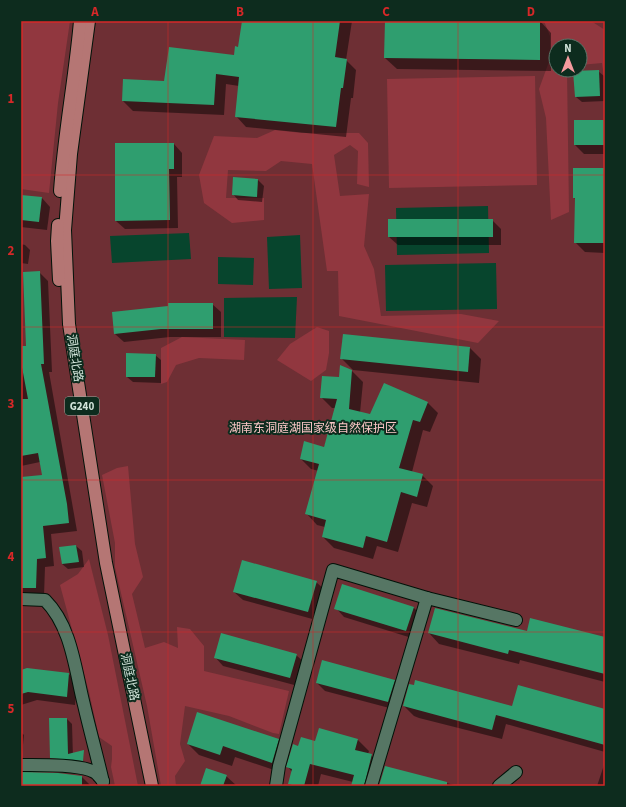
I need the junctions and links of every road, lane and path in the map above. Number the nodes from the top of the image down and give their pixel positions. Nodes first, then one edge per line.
1 (80, 21) edge
2 (88, 21) edge
3 (427, 598) junction
4 (21, 599) edge
5 (516, 620) dead end
6 (21, 765) edge
7 (516, 772) dead end
8 (104, 784) edge
9 (145, 786) edge
10 (152, 786) edge
11 (276, 786) edge
12 (371, 786) edge
13 (499, 786) edge

1 - 9 main road, 洞庭北路 / G240
2 - 10 main road, 洞庭北路 / G240
3 - 5 street
3 - 11 street
3 - 12 street
4 - 8 street
6 - 8 street
7 - 13 street

